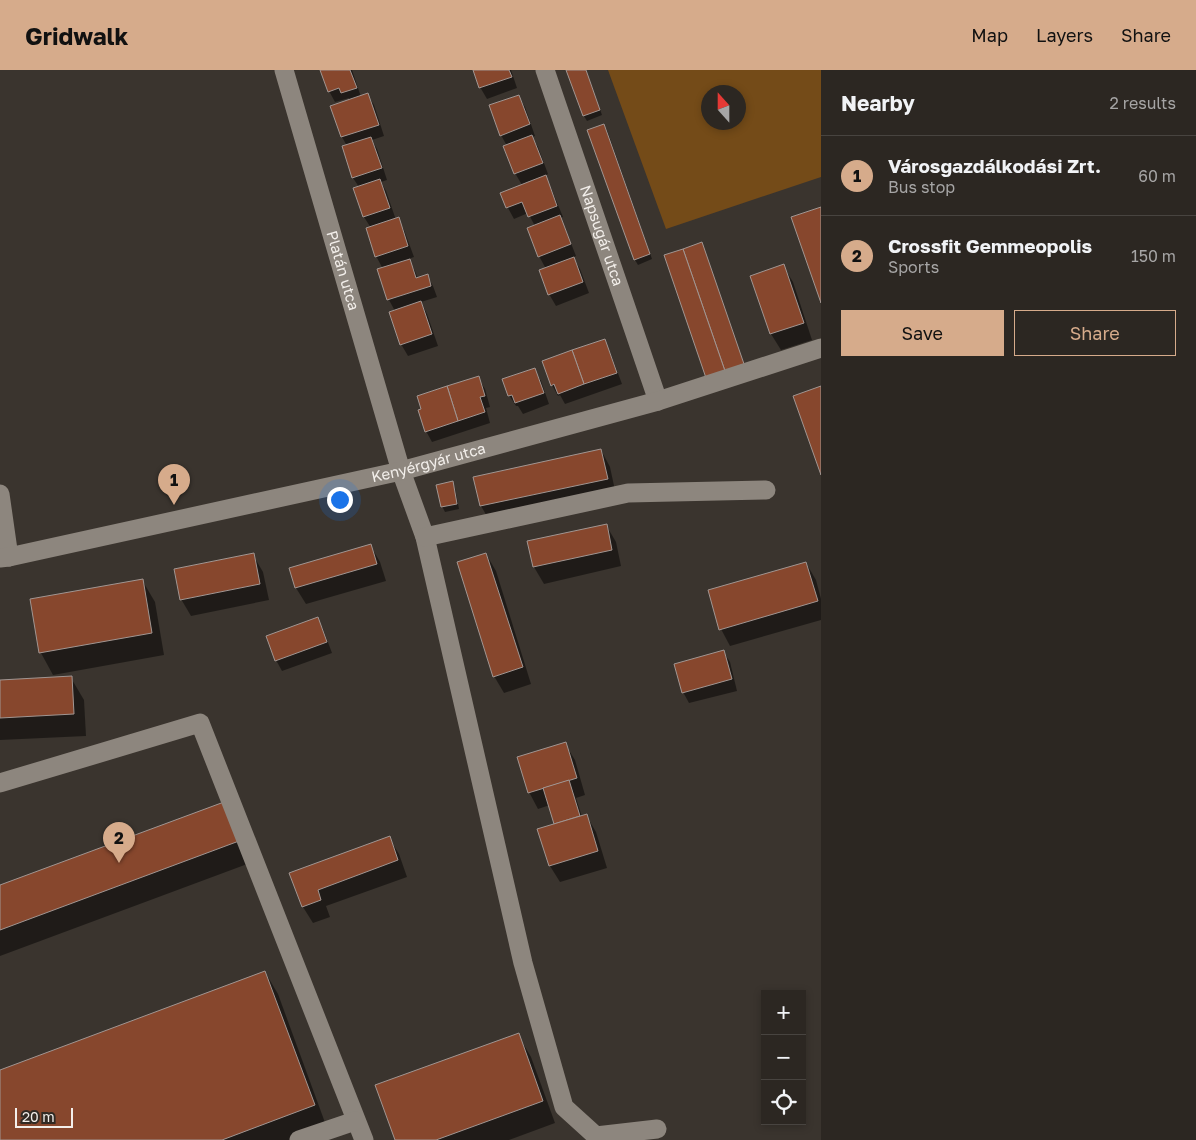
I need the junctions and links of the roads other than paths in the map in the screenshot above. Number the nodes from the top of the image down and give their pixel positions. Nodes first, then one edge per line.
1 (284, 70) edge
2 (545, 70) edge
3 (821, 348) edge
4 (658, 401) junction
5 (401, 471) junction
6 (766, 490) dead end
7 (0, 494) edge
8 (425, 537) junction
9 (4, 557) edge
10 (0, 783) edge
11 (355, 1121) junction
12 (657, 1129) dead end
13 (299, 1140) edge
14 (364, 1140) edge

1 - 5 street, Platán utca
2 - 4 street, Napsugár utca
3 - 4 street, Kenyérgyár utca
4 - 5 street, Kenyérgyár utca
5 - 8 street, Platán utca
5 - 9 street, Kenyérgyár utca
6 - 8 street
7 - 9 street
8 - 12 street, Platán utca
10 - 11 street
11 - 13 street
11 - 14 street

